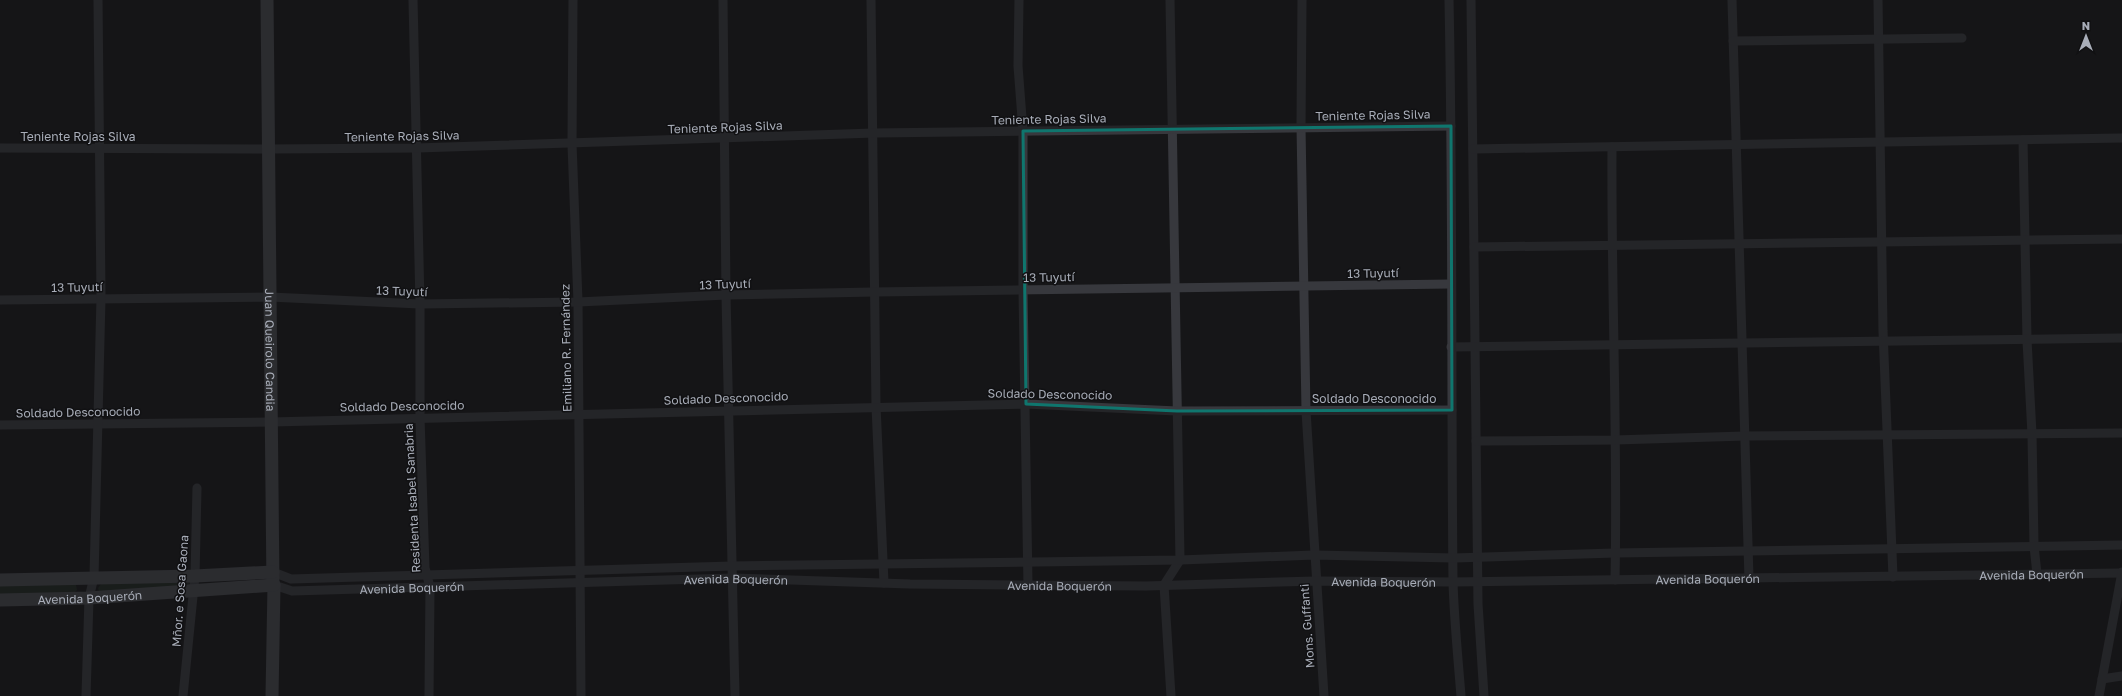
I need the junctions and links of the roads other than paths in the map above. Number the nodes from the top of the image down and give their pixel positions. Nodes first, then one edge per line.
1 (98, 0) edge
2 (267, 0) edge
3 (413, 0) edge
4 (573, 0) edge
5 (723, 0) edge
6 (871, 0) edge
7 (1019, 0) edge
8 (1170, 0) edge
9 (1302, 0) edge
10 (1449, 0) edge
11 (1471, 0) edge
12 (1732, 0) edge
13 (1878, 0) edge
14 (1962, 38) dead end
15 (1733, 41) junction
16 (1878, 41) junction
17 (1451, 126) junction
18 (1301, 127) junction
19 (1172, 130) junction
20 (1023, 131) junction
21 (874, 134) junction
22 (2122, 138) edge
23 (725, 139) junction
24 (2023, 140) junction
25 (1880, 142) junction
26 (572, 144) junction
27 (1735, 144) junction
28 (1612, 146) junction
29 (100, 147) junction
30 (0, 148) edge
31 (417, 148) junction
32 (269, 149) junction
33 (1473, 149) junction
34 (2122, 240) edge
35 (2024, 241) junction
36 (1883, 242) junction
37 (1738, 244) junction
38 (1611, 246) junction
39 (1474, 247) junction
40 (1450, 284) junction
41 (1305, 285) junction
42 (1174, 287) junction
43 (1023, 290) junction
44 (874, 292) junction
45 (726, 295) junction
46 (270, 297) junction
47 (101, 298) junction
48 (0, 300) edge
49 (578, 302) junction
50 (420, 304) junction
51 (2122, 338) edge
52 (2027, 340) junction
53 (1885, 341) junction
54 (1742, 343) junction
55 (1615, 345) junction
56 (1451, 347) junction
57 (1475, 347) junction
58 (1026, 404) junction
59 (876, 406) junction
60 (729, 410) junction
61 (1452, 410) junction
62 (1177, 411) junction
63 (1306, 411) junction
64 (579, 414) junction
65 (420, 418) junction
66 (271, 422) junction
67 (99, 423) junction
68 (0, 425) edge
69 (2122, 433) edge
70 (2032, 434) junction
71 (1888, 435) junction
72 (1745, 436) junction
73 (1615, 440) junction
74 (1476, 441) junction
75 (197, 488) dead end
76 (2122, 545) edge
77 (2034, 546) junction
78 (1892, 549) junction
79 (1748, 551) junction
80 (1615, 553) junction
81 (1314, 555) junction
82 (1477, 557) junction
83 (1454, 558) junction
84 (1180, 560) junction
85 (1028, 562) junction
86 (883, 564) junction
87 (733, 566) junction
88 (580, 570) junction
89 (2122, 572) edge
90 (2037, 574) junction
91 (427, 575) junction
92 (194, 576) junction
93 (94, 577) junction
94 (1893, 577) junction
95 (273, 578) junction
96 (733, 578) junction
97 (1749, 579) junction
98 (0, 580) edge
99 (1615, 580) junction
100 (1316, 581) junction
101 (884, 582) junction
102 (1453, 582) junction
103 (1477, 582) junction
104 (580, 583) junction
105 (1028, 585) junction
106 (1164, 585) junction
107 (430, 587) junction
108 (193, 590) junction
109 (89, 598) junction
110 (0, 600) edge
111 (2122, 676) edge
112 (2102, 679) junction
113 (86, 696) edge
114 (183, 696) edge
115 (272, 696) edge
116 (429, 696) edge
117 (581, 696) edge
118 (735, 696) edge
119 (1171, 696) edge
120 (1324, 696) edge
121 (1461, 696) edge
122 (1484, 696) edge
123 (2099, 696) edge

1 - 29 street
2 - 32 street, Juan Queirolo Candia
3 - 31 street, Residenta Isabel Sanabria
4 - 26 street, Emiliano R. Fernández
5 - 23 street
6 - 21 street
7 - 20 street
8 - 19 street
9 - 18 street, Mons. Guffanti
10 - 17 street
11 - 33 street
12 - 15 street
13 - 16 street
14 - 16 street
15 - 16 street
15 - 27 street
16 - 25 street
17 - 18 street, Teniente Rojas Silva
17 - 40 street
18 - 19 street, Teniente Rojas Silva
18 - 41 street, Mons. Guffanti
19 - 20 street, Teniente Rojas Silva
19 - 42 street
20 - 21 street, Teniente Rojas Silva
20 - 43 street
21 - 23 street, Teniente Rojas Silva
21 - 44 street
22 - 24 street
23 - 26 street, Teniente Rojas Silva
23 - 45 street
24 - 25 street
24 - 35 street
25 - 27 street
25 - 36 street
26 - 31 street, Teniente Rojas Silva
26 - 49 street, Emiliano R. Fernández
27 - 28 street
27 - 37 street
28 - 33 street
28 - 38 street
29 - 30 street, Teniente Rojas Silva
29 - 32 street, Teniente Rojas Silva
29 - 47 street
31 - 32 street, Teniente Rojas Silva
31 - 50 street, Residenta Isabel Sanabria
32 - 46 street, Juan Queirolo Candia
33 - 39 street
34 - 35 street
35 - 36 street
35 - 52 street
36 - 37 street
36 - 53 street
37 - 38 street
37 - 54 street
38 - 39 street
38 - 55 street
39 - 57 street
40 - 41 street, 13 Tuyutí
40 - 56 street
41 - 42 street, 13 Tuyutí
41 - 63 street, Mons. Guffanti
42 - 43 street, 13 Tuyutí
42 - 62 street
43 - 44 street, 13 Tuyutí
43 - 58 street
44 - 45 street, 13 Tuyutí
44 - 59 street
45 - 49 street, 13 Tuyutí
45 - 60 street
46 - 47 street, 13 Tuyutí
46 - 50 street, 13 Tuyutí
46 - 66 street, Juan Queirolo Candia
47 - 48 street, 13 Tuyutí
47 - 67 street
49 - 50 street, 13 Tuyutí
49 - 64 street, Emiliano R. Fernández
50 - 65 street, Residenta Isabel Sanabria
51 - 52 street
52 - 53 street
52 - 70 street
53 - 54 street
53 - 71 street
54 - 55 street
54 - 72 street
55 - 57 street
55 - 73 street
56 - 57 street
56 - 61 street
57 - 74 street
58 - 59 street, Soldado Desconocido
58 - 62 street, Soldado Desconocido
58 - 85 street
59 - 60 street, Soldado Desconocido
59 - 86 street
60 - 64 street, Soldado Desconocido
60 - 87 street
61 - 63 street, Soldado Desconocido
61 - 83 street
62 - 63 street, Soldado Desconocido
62 - 84 street
63 - 81 street, Mons. Guffanti
64 - 65 street, Soldado Desconocido
64 - 88 street, Emiliano R. Fernández
65 - 66 street, Soldado Desconocido
65 - 91 street, Residenta Isabel Sanabria
66 - 67 street, Soldado Desconocido
66 - 95 street, Juan Queirolo Candia
67 - 68 street, Soldado Desconocido
67 - 93 street
69 - 70 street
70 - 71 street
70 - 77 street
71 - 72 street
71 - 78 street
72 - 73 street
72 - 79 street
73 - 74 street
73 - 80 street
74 - 82 street
75 - 92 street, Mñor. e Sosa Gaona
76 - 77 street, Avenida Boquerón
77 - 78 street, Avenida Boquerón
77 - 90 street
78 - 79 street, Avenida Boquerón
78 - 94 street
79 - 80 street, Avenida Boquerón
79 - 97 street
80 - 82 street, Avenida Boquerón
80 - 99 street
81 - 83 street, Avenida Boquerón
81 - 84 street, Avenida Boquerón
81 - 100 street, Mons. Guffanti
82 - 83 street, Avenida Boquerón
82 - 103 street
83 - 102 street
84 - 85 street, Avenida Boquerón
84 - 106 street
85 - 86 street, Avenida Boquerón
85 - 105 street
86 - 87 street, Avenida Boquerón
86 - 101 street
87 - 88 street, Avenida Boquerón
87 - 96 street
88 - 91 street, Avenida Boquerón
88 - 104 street, Emiliano R. Fernández
89 - 90 street, Avenida Boquerón
89 - 112 street
90 - 94 street, Avenida Boquerón
91 - 95 street, Avenida Boquerón
91 - 107 street, Residenta Isabel Sanabria
92 - 93 street, Avenida Boquerón
92 - 95 street, Avenida Boquerón
92 - 108 street, Mñor. e Sosa Gaona
93 - 98 street, Avenida Boquerón
93 - 109 street
94 - 97 street, Avenida Boquerón
95 - 107 street, Avenida Boquerón
95 - 108 street, Avenida Boquerón
95 - 115 street, Juan Queirolo Candia
96 - 101 street, Avenida Boquerón
96 - 104 street, Avenida Boquerón
96 - 118 street
97 - 99 street, Avenida Boquerón
99 - 103 street, Avenida Boquerón
100 - 102 street, Avenida Boquerón
100 - 106 street, Avenida Boquerón
100 - 120 street, Mons. Guffanti
101 - 105 street, Avenida Boquerón
102 - 103 street, Avenida Boquerón
102 - 121 street
103 - 122 street
104 - 107 street, Avenida Boquerón
104 - 117 street, Emiliano R. Fernández
105 - 106 street, Avenida Boquerón
106 - 119 street
107 - 116 street, Residenta Isabel Sanabria
108 - 109 street, Avenida Boquerón
108 - 114 street, Mñor. e Sosa Gaona
109 - 110 street, Avenida Boquerón
109 - 113 street
111 - 112 street
112 - 123 street

